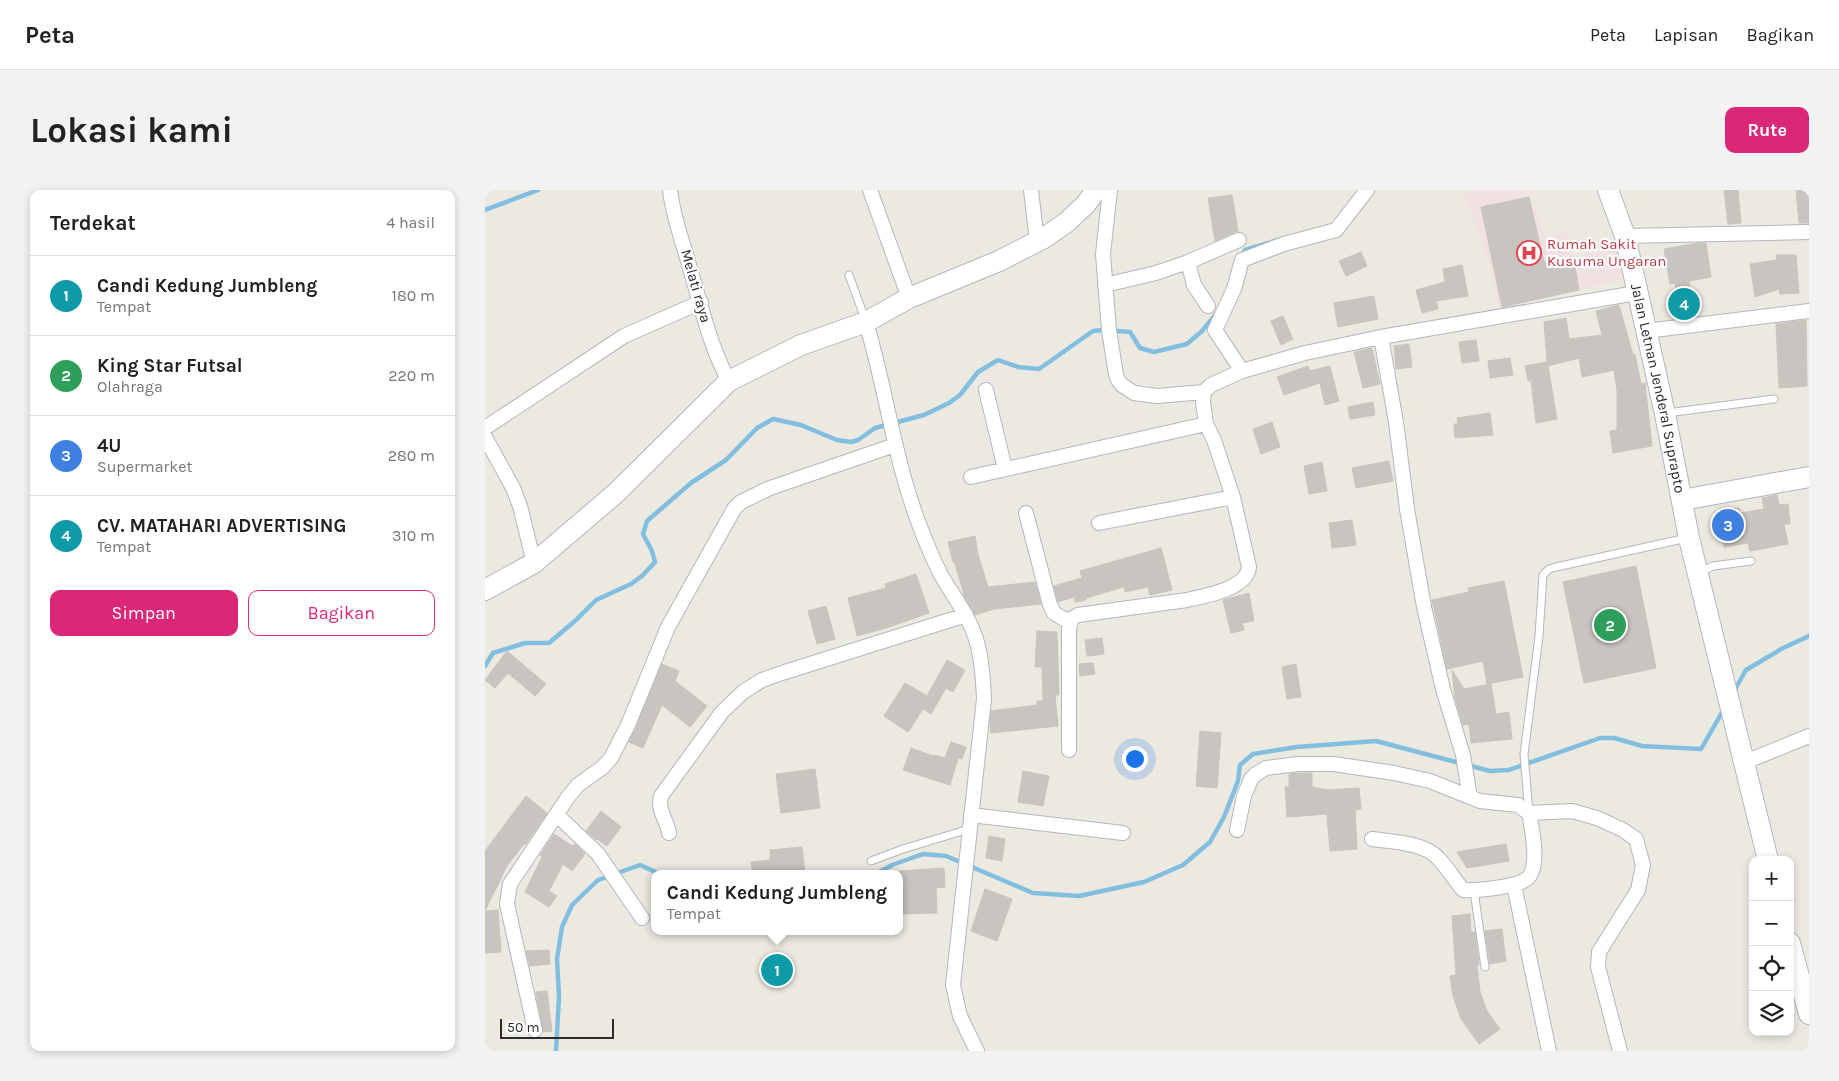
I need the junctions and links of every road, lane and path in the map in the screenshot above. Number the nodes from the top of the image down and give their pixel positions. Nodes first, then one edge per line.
1 (670, 190) edge
2 (870, 190) edge
3 (1031, 190) edge
4 (1096, 190) edge
5 (1110, 190) edge
6 (1367, 190) edge
7 (1608, 190) edge
8 (1809, 232) edge
9 (1625, 236) junction
10 (1239, 240) dead end
11 (1037, 242) junction
12 (1188, 262) junction
13 (849, 275) dead end
14 (1105, 285) junction
15 (1636, 292) junction
16 (909, 298) junction
17 (701, 302) junction
18 (1208, 306) dead end
19 (1809, 310) edge
20 (866, 322) junction
21 (1646, 331) junction
22 (1381, 337) junction
23 (1242, 371) junction
24 (729, 381) junction
25 (986, 390) dead end
26 (1204, 392) junction
27 (1774, 398) dead end
28 (1665, 414) junction
29 (1206, 424) junction
30 (485, 428) edge
31 (485, 437) edge
32 (895, 445) junction
33 (1005, 469) junction
34 (971, 477) dead end
35 (1809, 477) edge
36 (1233, 497) junction
37 (1682, 500) junction
38 (1026, 513) dead end
39 (1099, 523) dead end
40 (1689, 538) junction
41 (1751, 561) dead end
42 (534, 563) junction
43 (1698, 574) junction
44 (485, 590) edge
45 (966, 615) junction
46 (1069, 622) junction
47 (1809, 736) edge
48 (1069, 750) dead end
49 (1745, 762) junction
50 (1470, 797) junction
51 (1529, 813) junction
52 (557, 815) junction
53 (970, 822) junction
54 (1237, 830) dead end
55 (669, 833) dead end
56 (1123, 833) dead end
57 (1372, 839) dead end
58 (1767, 856) edge
59 (871, 861) dead end
60 (1514, 885) junction
61 (1474, 891) junction
62 (642, 918) dead end
63 (1791, 946) edge
64 (1485, 967) dead end
65 (1809, 1014) edge
66 (535, 1030) dead end
67 (977, 1051) edge
68 (1549, 1051) edge
69 (1620, 1051) edge

1 - 17 street, Melati raya
2 - 16 street
3 - 11 street
4 - 11 street
5 - 14 street
6 - 23 street
7 - 9 street, Jalan Letnan Jenderal Suprapto
8 - 9 street
9 - 15 street, Jalan Letnan Jenderal Suprapto
10 - 12 street
11 - 16 street
12 - 14 street
12 - 18 street
13 - 20 lane
14 - 26 street
15 - 21 street, Jalan Letnan Jenderal Suprapto
15 - 22 street
16 - 20 street
17 - 24 street, Melati raya
17 - 30 street
19 - 21 street
20 - 24 street
20 - 32 street
21 - 28 street, Jalan Letnan Jenderal Suprapto
22 - 23 street
22 - 50 street
23 - 26 street
24 - 42 street
25 - 33 street
26 - 29 street
27 - 28 lane
28 - 37 street, Jalan Letnan Jenderal Suprapto
29 - 33 street
29 - 36 street
31 - 42 street
32 - 45 street
32 - 52 street
33 - 34 street
35 - 37 street
36 - 39 street
36 - 46 street
37 - 40 street, Jalan Letnan Jenderal Suprapto
38 - 46 street
40 - 43 street, Jalan Letnan Jenderal Suprapto
40 - 51 lane
41 - 43 lane
42 - 44 street
43 - 49 street, Jalan Letnan Jenderal Suprapto
45 - 53 street
45 - 55 street
46 - 48 street
47 - 49 street
49 - 58 street, Jalan Letnan Jenderal Suprapto
50 - 51 street
50 - 54 street
51 - 60 street
51 - 69 street
52 - 62 street
52 - 66 street
53 - 56 street
53 - 59 lane
53 - 67 street
57 - 61 street
60 - 61 street
60 - 68 street
61 - 64 lane
63 - 65 street

